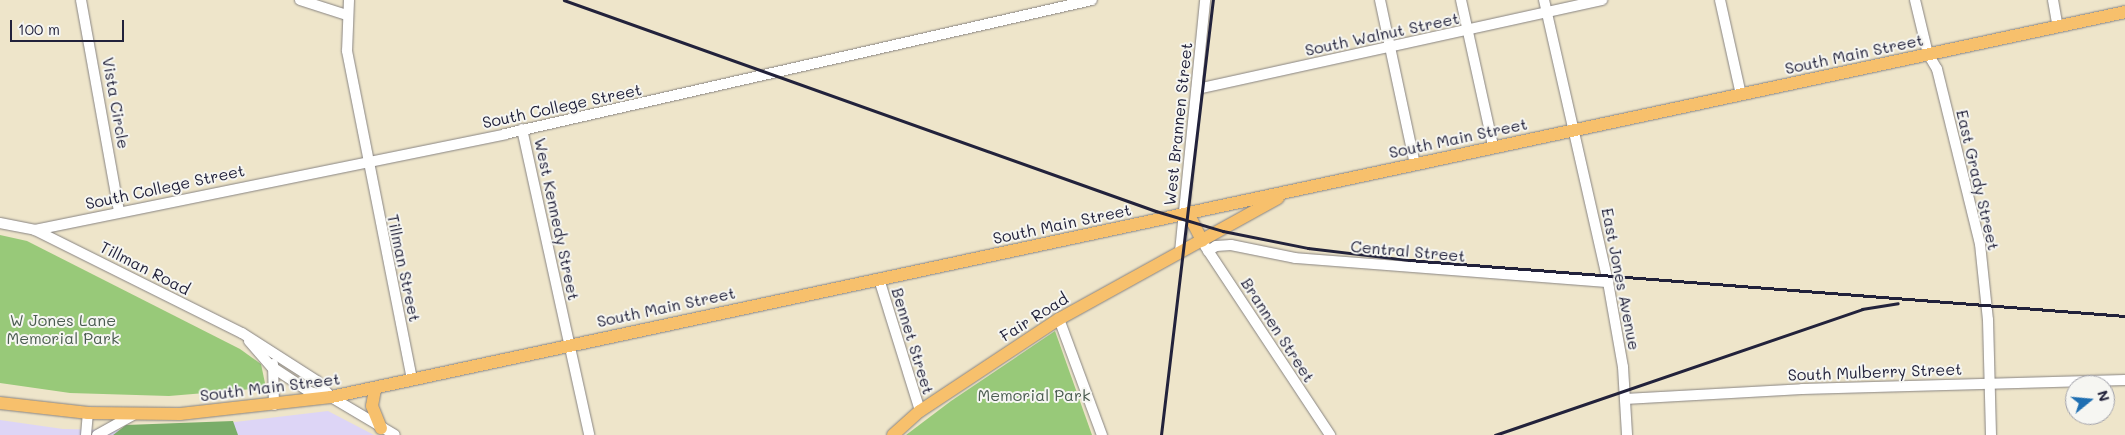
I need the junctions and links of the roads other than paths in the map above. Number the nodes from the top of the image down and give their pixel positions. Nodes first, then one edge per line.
1 (81, 0) edge
2 (300, 0) edge
3 (349, 0) edge
4 (1092, 0) edge
5 (1205, 0) edge
6 (1380, 0) edge
7 (1461, 0) edge
8 (1544, 0) edge
9 (1602, 0) edge
10 (1720, 0) edge
11 (1915, 0) edge
12 (2053, 0) edge
13 (1547, 12) junction
14 (2125, 12) edge
15 (347, 15) junction
16 (2058, 27) junction
17 (1468, 30) junction
18 (1390, 47) junction
19 (1928, 54) junction
20 (1197, 90) junction
21 (1741, 95) junction
22 (522, 129) junction
23 (1573, 130) junction
24 (1493, 146) junction
25 (367, 162) junction
26 (1415, 164) junction
27 (1288, 192) junction
28 (120, 212) junction
29 (1186, 214) junction
30 (0, 222) edge
31 (35, 230) junction
32 (1205, 246) junction
33 (1180, 252) junction
34 (879, 279) junction
35 (1608, 282) junction
36 (1059, 318) junction
37 (242, 333) junction
38 (569, 344) junction
39 (281, 356) junction
40 (272, 367) junction
41 (412, 380) junction
42 (2125, 380) edge
43 (1989, 384) junction
44 (375, 389) junction
45 (331, 398) junction
46 (1625, 399) junction
47 (0, 403) edge
48 (274, 405) junction
49 (920, 412) junction
50 (88, 413) junction
51 (134, 414) junction
52 (381, 428) junction
53 (86, 435) edge
54 (97, 435) edge
55 (395, 435) edge
56 (589, 435) edge
57 (894, 435) edge
58 (1102, 435) edge
59 (1330, 435) edge
60 (1627, 435) edge
61 (1991, 435) edge

1 - 28 street, Vista Circle
2 - 15 street
3 - 15 street
4 - 22 street, South College Street
5 - 20 street, West Brannen Street
6 - 18 street
7 - 17 street
8 - 13 street, East Jones Avenue
9 - 13 street, South Walnut Street
10 - 21 street
11 - 19 street, East Grady Street
12 - 16 street
13 - 17 street, South Walnut Street
13 - 23 street, East Jones Avenue
14 - 16 main road, South Main Street
15 - 25 street
16 - 19 main road, South Main Street
17 - 18 street, South Walnut Street
17 - 24 street
18 - 20 street, South Walnut Street
18 - 26 street
19 - 21 main road, South Main Street
19 - 43 street, East Grady Street
20 - 29 street, West Brannen Street
21 - 23 main road, South Main Street
22 - 25 street, South College Street
22 - 38 street, West Kennedy Street
23 - 24 main road, South Main Street
23 - 35 street, East Jones Avenue
24 - 26 main road, South Main Street
25 - 28 street, South College Street
25 - 41 street, Tillman Street
26 - 27 main road, South Main Street
27 - 29 main road, South Main Street
27 - 32 main road, Fair Road
28 - 31 street, South College Street
29 - 32 main road
29 - 33 street, West Brannen Street
29 - 34 main road, South Main Street
30 - 31 street
31 - 37 street, Tillman Road
32 - 33 main road, Fair Road
32 - 35 street, Central Street
32 - 59 street, Brannen Street
33 - 36 main road, Fair Road
34 - 38 main road, South Main Street
34 - 49 street, Bennet Street
35 - 46 street, East Jones Avenue
36 - 49 main road, Fair Road
36 - 58 street
37 - 39 street, Tillman Road
37 - 40 street, Tillman Road
38 - 41 main road, South Main Street
38 - 56 street, West Kennedy Street
39 - 40 street
39 - 45 street, Tillman Road
40 - 45 street, Tillman Road
40 - 48 street
41 - 44 main road, South Main Street
42 - 43 street, South Mulberry Street
43 - 46 street, South Mulberry Street
43 - 61 street, East Grady Street
44 - 45 main road, South Main Street
44 - 52 main road
45 - 48 main road, South Main Street
45 - 52 street, Tillman Road
46 - 60 street, East Jones Avenue
47 - 50 main road, South Main Street
48 - 51 main road, South Main Street
49 - 57 main road, Fair Road
50 - 51 main road, South Main Street
50 - 53 street
51 - 54 street
52 - 55 street, Tillman Road

